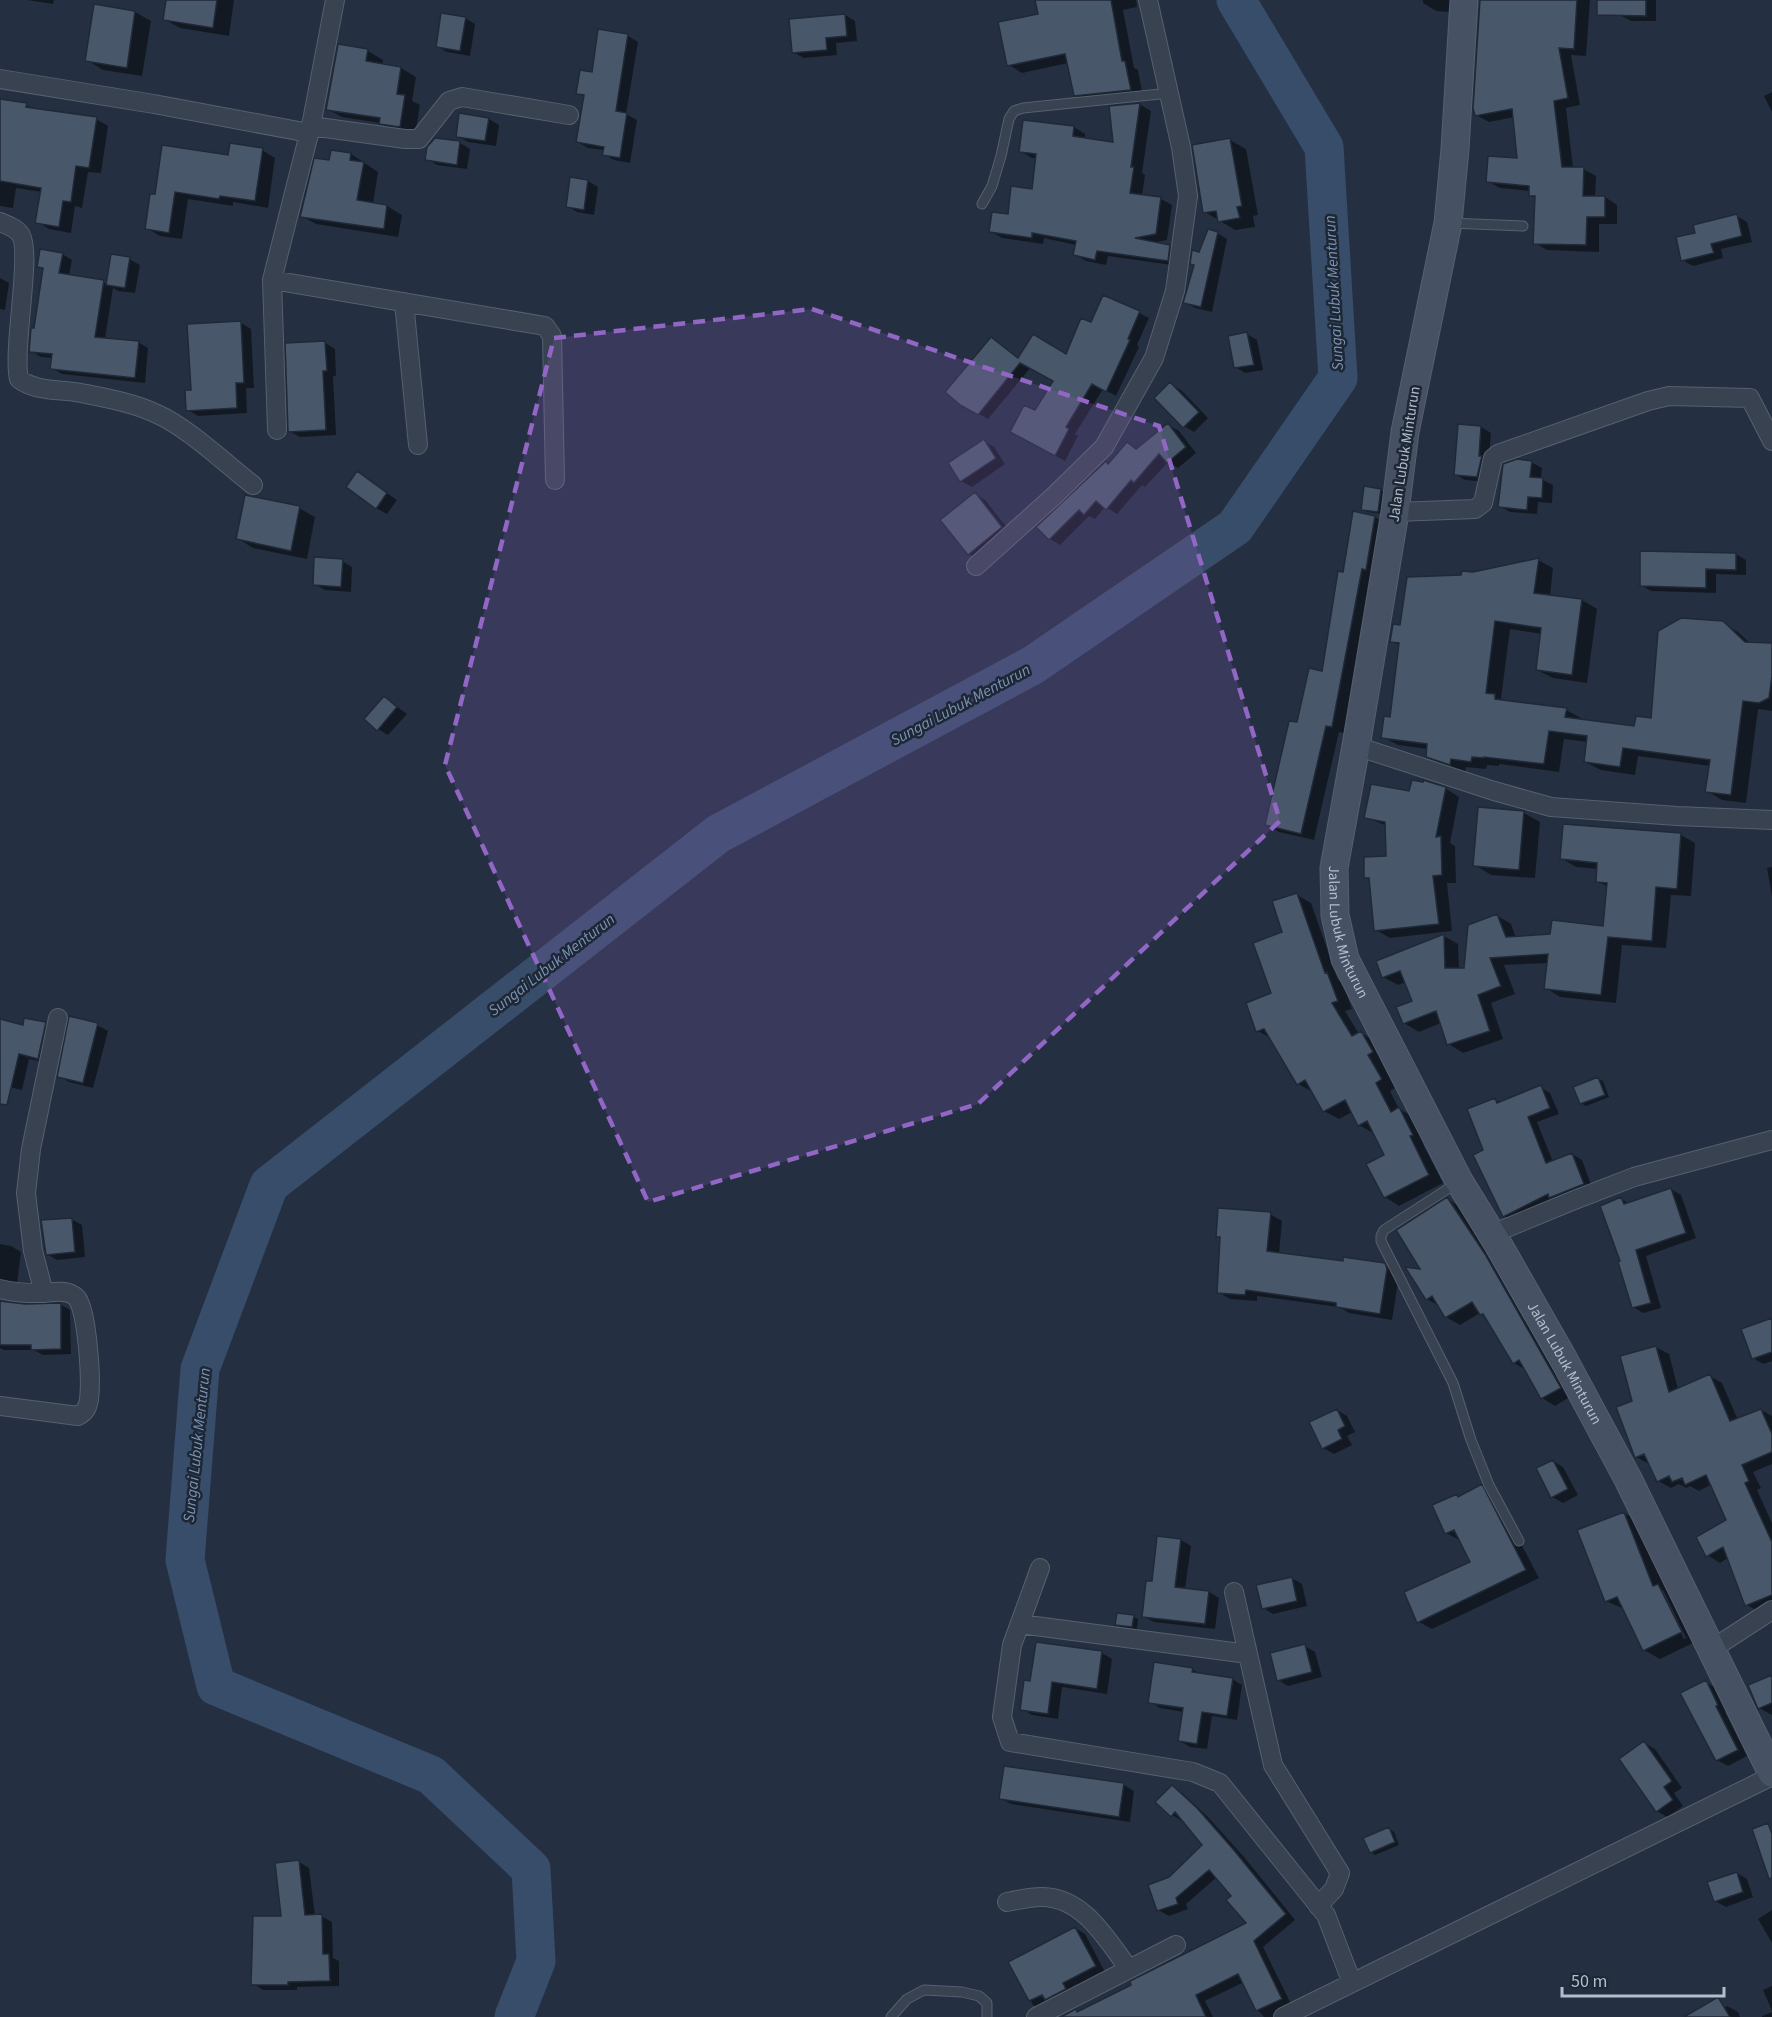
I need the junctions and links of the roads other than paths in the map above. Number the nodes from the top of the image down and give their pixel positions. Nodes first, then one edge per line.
1 (335, 0) edge
2 (1149, 0) edge
3 (1464, 0) edge
4 (0, 79) edge
5 (1170, 93) junction
6 (569, 115) dead end
7 (310, 129) junction
8 (982, 204) dead end
9 (0, 222) edge
10 (1448, 223) junction
11 (1523, 226) dead end
12 (272, 280) junction
13 (404, 302) junction
14 (277, 430) dead end
15 (1772, 441) edge
16 (418, 445) dead end
17 (555, 480) dead end
18 (253, 485) dead end
19 (1395, 512) junction
20 (976, 566) dead end
21 (1356, 746) junction
22 (1772, 820) edge
23 (58, 1018) dead end
24 (1772, 1140) edge
25 (1459, 1181) junction
26 (1492, 1234) junction
27 (0, 1289) edge
28 (44, 1293) junction
29 (0, 1406) edge
30 (1519, 1541) dead end
31 (1040, 1568) dead end
32 (1234, 1592) dead end
33 (1772, 1610) edge
34 (1020, 1624) junction
35 (1712, 1649) junction
36 (1248, 1654) junction
37 (1772, 1774) edge
38 (1007, 1902) dead end
39 (1318, 1906) junction
40 (1176, 1945) dead end
41 (1130, 1969) junction
42 (1352, 1983) junction
43 (891, 2017) edge
44 (987, 2017) edge
45 (1036, 2017) edge
46 (1283, 2017) edge

1 - 7 street
2 - 5 street
3 - 10 street, Jalan Lubuk Minturun
4 - 7 street
5 - 8 lane
5 - 20 street
6 - 7 street
7 - 12 street
9 - 18 street
10 - 11 lane
10 - 19 street, Jalan Lubuk Minturun
12 - 13 street
12 - 14 street
13 - 16 street
13 - 17 street
15 - 19 street
19 - 21 street, Jalan Lubuk Minturun
21 - 22 street
21 - 25 street, Jalan Lubuk Minturun
23 - 28 street
24 - 26 street
25 - 26 street, Jalan Lubuk Minturun
25 - 30 lane
26 - 35 street, Jalan Lubuk Minturun
27 - 28 street
28 - 29 street
31 - 34 street
32 - 36 street
33 - 35 street
34 - 36 street
34 - 39 street
35 - 37 street, Jalan Lubuk Minturun
36 - 39 street
37 - 42 street
38 - 41 street
39 - 42 street
40 - 41 street
41 - 45 street
42 - 46 street
43 - 44 lane

